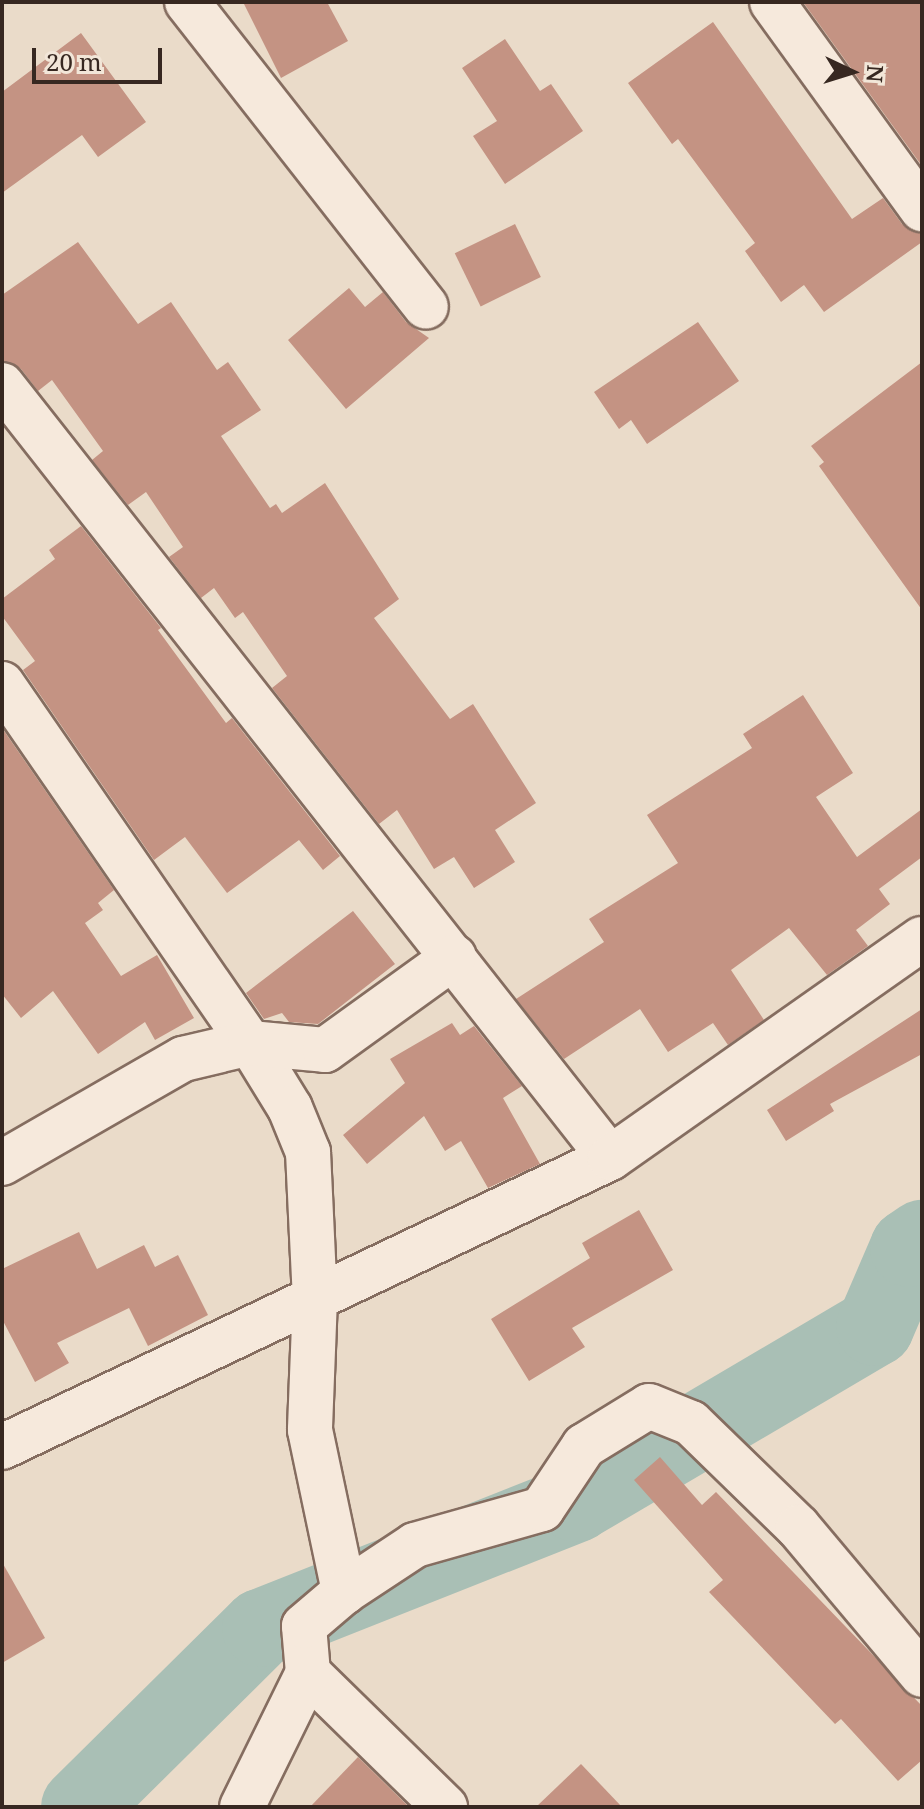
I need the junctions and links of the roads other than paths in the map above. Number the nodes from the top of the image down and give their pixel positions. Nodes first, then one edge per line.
1 (187, 2) edge
2 (772, 2) edge
3 (922, 209) edge
4 (426, 307) dead end
5 (2, 385) edge
6 (2, 684) edge
7 (922, 939) edge
8 (454, 957) junction
9 (250, 1043) junction
10 (610, 1158) junction
11 (2, 1163) edge
12 (315, 1298) junction
13 (2, 1447) edge
14 (344, 1592) junction
15 (308, 1673) junction
16 (922, 1675) edge
17 (242, 1807) edge
18 (445, 1807) edge

1 - 4 street
2 - 3 street
5 - 8 street
6 - 9 street
7 - 10 street
8 - 9 street
8 - 10 street
9 - 11 street
9 - 12 street
10 - 12 street
12 - 13 street
12 - 14 street
14 - 15 street
14 - 16 street
15 - 17 street
15 - 18 street

